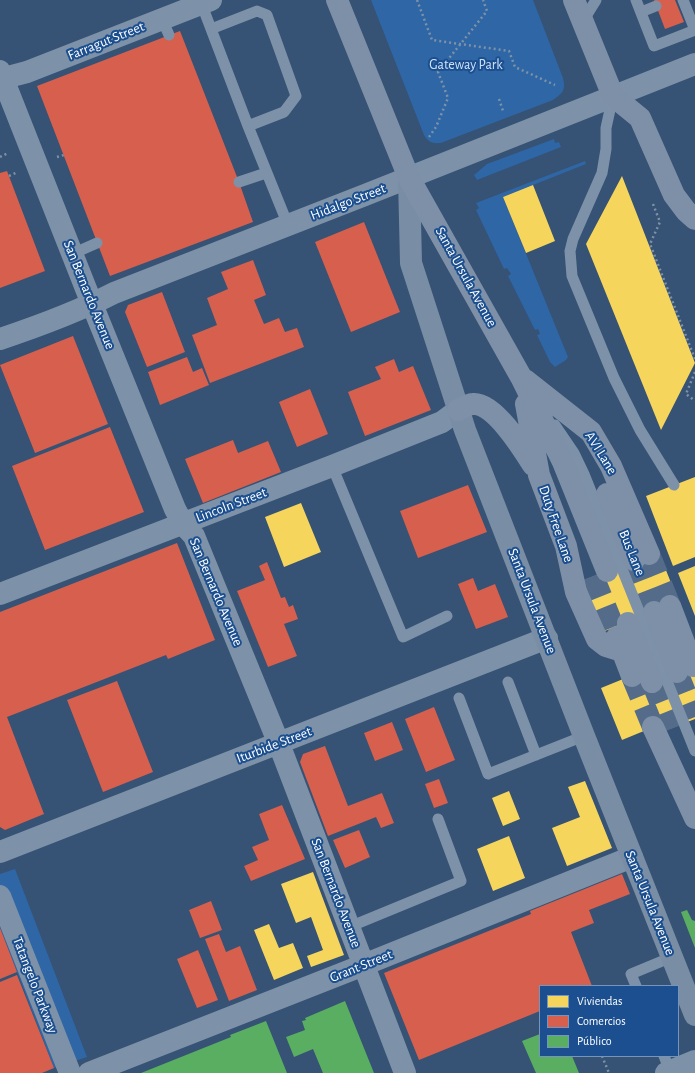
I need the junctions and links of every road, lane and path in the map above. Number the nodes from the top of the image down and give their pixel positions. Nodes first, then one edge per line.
1 (337, 0) edge
2 (417, 0) edge
3 (483, 0) edge
4 (574, 0) edge
5 (596, 0) edge
6 (636, 0) edge
7 (683, 0) edge
8 (204, 1) edge
9 (656, 6) dead end
10 (641, 12) junction
11 (583, 21) junction
12 (211, 29) junction
13 (695, 30) edge
14 (461, 44) junction
15 (695, 64) edge
16 (1, 76) edge
17 (555, 85) dead end
18 (613, 96) junction
19 (499, 98) dead end
20 (503, 110) dead end
21 (248, 126) junction
22 (429, 137) dead end
23 (8, 154) dead end
24 (0, 157) edge
25 (266, 173) junction
26 (409, 178) junction
27 (239, 182) dead end
28 (652, 201) dead end
29 (695, 219) edge
30 (288, 225) junction
31 (98, 243) dead end
32 (72, 254) junction
33 (92, 304) junction
34 (0, 339) edge
35 (695, 359) edge
36 (695, 372) edge
37 (521, 377) junction
38 (695, 401) edge
39 (458, 410) junction
40 (332, 466) junction
41 (539, 475) junction
42 (674, 485) dead end
43 (184, 524) junction
44 (642, 557) tunnel mouth
45 (600, 573) tunnel mouth
46 (0, 594) edge
47 (662, 609) tunnel mouth
48 (447, 616) dead end
49 (547, 638) junction
50 (622, 651) junction
51 (685, 669) tunnel mouth
52 (632, 676) tunnel mouth
53 (508, 682) dead end
54 (652, 682) tunnel mouth
55 (459, 698) dead end
56 (584, 736) junction
57 (278, 744) junction
58 (695, 751) edge
59 (536, 755) junction
60 (695, 790) edge
61 (695, 818) edge
62 (438, 819) dead end
63 (0, 852) edge
64 (632, 857) junction
65 (0, 896) edge
66 (349, 927) junction
67 (672, 957) junction
68 (364, 965) junction
69 (636, 985) edge
70 (695, 1015) edge
71 (602, 1057) edge
72 (695, 1061) edge
73 (667, 1067) edge
74 (70, 1073) edge
75 (89, 1073) edge
76 (405, 1073) edge
77 (610, 1073) edge

1 - 26 highway, Santa Ursula Avenue
2 - 14 path
3 - 14 path
4 - 11 highway
5 - 11 lane
6 - 10 lane
7 - 13 lane
8 - 12 lane
8 - 16 street, Farragut Street
9 - 10 lane
10 - 13 lane
11 - 18 highway
12 - 21 lane
12 - 21 lane
14 - 17 path
14 - 22 path
15 - 18 street, Hidalgo Street
16 - 32 street, San Bernardo Avenue
18 - 26 street, Hidalgo Street
18 - 29 highway
18 - 42 lane
19 - 20 path
21 - 25 lane
23 - 24 path
25 - 27 lane
25 - 30 lane
26 - 30 street, Hidalgo Street
26 - 37 highway, Santa Ursula Avenue
26 - 39 main road, Santa Ursula Avenue
28 - 35 path
30 - 33 street, Hidalgo Street
31 - 32 lane
32 - 33 street, San Bernardo Avenue
33 - 34 street, Hidalgo Street
33 - 43 street, San Bernardo Avenue
36 - 38 path
37 - 41 highway, Duty Free Lane
37 - 44 highway, AVI Lane
37 - 45 highway, Santa Ursula Avenue
37 - 58 lane, Bus Lane
39 - 40 street, Lincoln Street
39 - 41 highway
39 - 49 main road, Santa Ursula Avenue
40 - 43 street, Lincoln Street
40 - 48 lane
41 - 50 highway, Duty Free Lane
43 - 46 street, Lincoln Street
43 - 57 street, San Bernardo Avenue
47 - 51 highway
49 - 56 main road, Santa Ursula Avenue
49 - 57 street, Iturbide Street
50 - 52 highway
50 - 54 highway
53 - 59 lane
55 - 59 lane
56 - 59 lane
56 - 64 main road, Santa Ursula Avenue
57 - 63 street, Iturbide Street
57 - 66 street, San Bernardo Avenue
60 - 61 highway
62 - 66 lane
64 - 67 main road, Santa Ursula Avenue
64 - 68 street, Grant Street
65 - 74 street, Tatangelo Parkway
66 - 68 street, San Bernardo Avenue
67 - 69 lane
67 - 70 main road, Santa Ursula Avenue
68 - 75 street, Grant Street
68 - 76 street, San Bernardo Avenue
71 - 77 path
72 - 73 street

